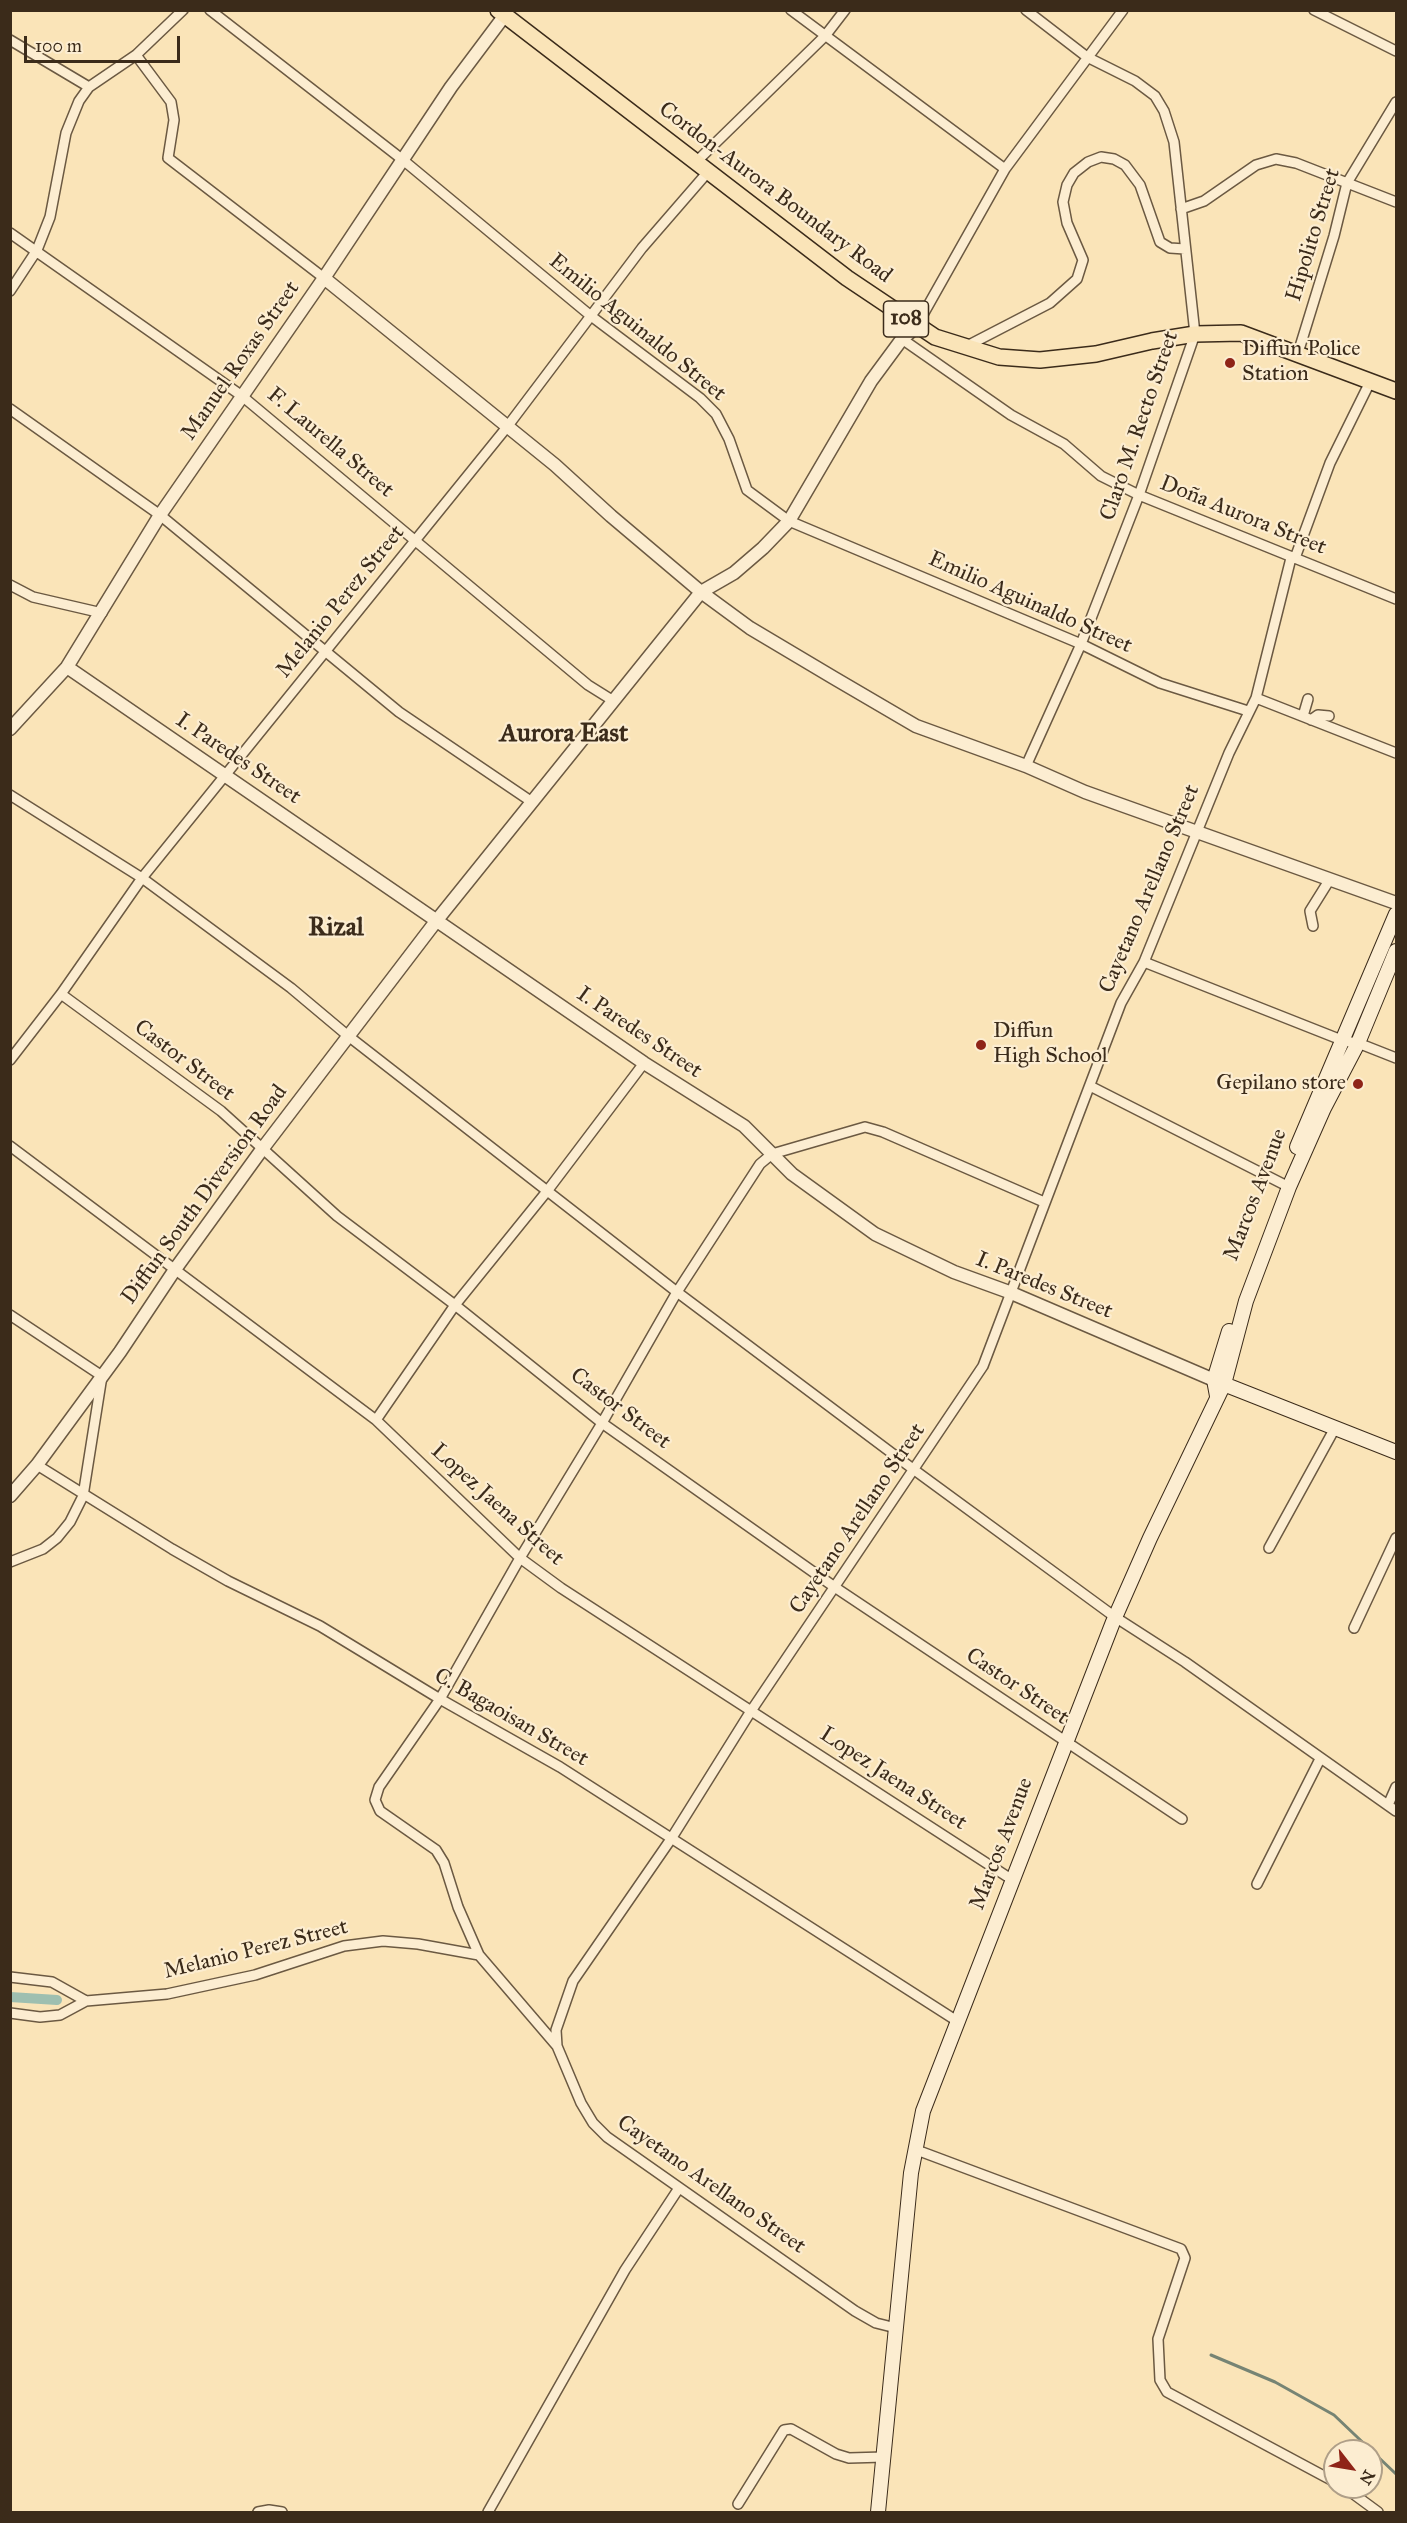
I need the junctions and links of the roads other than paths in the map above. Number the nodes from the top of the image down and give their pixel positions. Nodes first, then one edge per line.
1 (183, 10) edge
2 (210, 10) edge
3 (790, 10) edge
4 (845, 10) edge
5 (1026, 10) edge
6 (1122, 10) edge
7 (1314, 10) edge
8 (501, 13) edge
9 (825, 36) junction
10 (10, 40) edge
11 (1396, 51) edge
12 (136, 55) junction
13 (1087, 57) junction
14 (89, 87) junction
15 (1396, 102) edge
16 (403, 160) junction
17 (701, 168) junction
18 (1005, 170) junction
19 (1347, 183) junction
20 (1396, 202) edge
21 (1181, 209) junction
22 (10, 233) edge
23 (1185, 249) junction
24 (37, 250) junction
25 (324, 278) junction
26 (10, 291) edge
27 (591, 316) junction
28 (916, 327) junction
29 (1196, 334) junction
30 (902, 339) junction
31 (965, 347) junction
32 (1298, 353) junction
33 (1371, 380) junction
34 (1396, 391) edge
35 (242, 396) junction
36 (10, 409) edge
37 (507, 427) junction
38 (1139, 495) junction
39 (160, 515) junction
40 (789, 521) junction
41 (417, 540) junction
42 (1293, 558) junction
43 (10, 585) edge
44 (701, 592) junction
45 (1396, 599) edge
46 (102, 613) junction
47 (1081, 644) junction
48 (325, 652) junction
49 (67, 666) junction
50 (1256, 698) junction
51 (1308, 699) dead end
52 (612, 700) junction
53 (1248, 711) junction
54 (1329, 716) dead end
55 (1307, 718) junction
56 (10, 729) edge
57 (1396, 753) edge
58 (1026, 766) junction
59 (225, 775) junction
60 (10, 795) edge
61 (532, 802) junction
62 (1197, 832) junction
63 (142, 878) junction
64 (1330, 879) junction
65 (1396, 903) edge
66 (1396, 914) edge
67 (437, 920) junction
68 (1312, 926) dead end
69 (1396, 951) edge
70 (1144, 962) junction
71 (61, 994) junction
72 (347, 1035) junction
73 (1351, 1042) junction
74 (1396, 1058) edge
75 (10, 1060) edge
76 (644, 1063) junction
77 (1090, 1086) junction
78 (10, 1146) edge
79 (263, 1148) junction
80 (772, 1154) junction
81 (1286, 1185) junction
82 (548, 1190) junction
83 (1044, 1202) junction
84 (176, 1268) junction
85 (677, 1292) junction
86 (1009, 1292) junction
87 (455, 1305) junction
88 (10, 1315) edge
89 (102, 1376) junction
90 (1218, 1387) junction
91 (376, 1420) junction
92 (602, 1423) junction
93 (1335, 1428) junction
94 (1396, 1452) edge
95 (37, 1465) junction
96 (914, 1469) junction
97 (10, 1496) edge
98 (83, 1496) junction
99 (1396, 1538) edge
100 (1269, 1548) dead end
101 (520, 1558) junction
102 (10, 1562) edge
103 (836, 1587) junction
104 (1115, 1617) junction
105 (1354, 1628) dead end
106 (440, 1699) junction
107 (751, 1712) junction
108 (1065, 1743) junction
109 (1320, 1759) junction
110 (1396, 1787) edge
111 (1388, 1805) junction
112 (1396, 1811) edge
113 (1182, 1819) dead end
114 (671, 1839) junction
115 (1011, 1879) junction
116 (1257, 1884) dead end
117 (479, 1955) junction
118 (10, 1977) edge
119 (86, 2001) junction
120 (10, 2013) edge
121 (957, 2021) junction
122 (557, 2046) junction
123 (914, 2149) junction
124 (679, 2188) junction
125 (896, 2328) junction
126 (884, 2457) junction
127 (1323, 2476) edge
128 (1360, 2499) edge
129 (738, 2504) dead end
130 (258, 2512) edge
131 (282, 2512) edge
132 (488, 2512) edge
133 (878, 2512) edge
134 (1378, 2512) edge

1 - 12 street
2 - 16 street, Emilio Aguinaldo Street
3 - 9 street
4 - 9 street, Melanio Perez Street
5 - 13 street, Claro M. Recto Street
6 - 13 street
7 - 11 street
8 - 16 street, Manuel Roxas Street
8 - 17 main road, Cordon-Aurora Boundary Road / 108
9 - 17 street, Melanio Perez Street
9 - 18 street
10 - 14 street
12 - 14 street
12 - 25 street
13 - 18 street
13 - 21 street, Claro M. Recto Street
14 - 24 street
15 - 19 street, Hipolito Street
16 - 25 street, Manuel Roxas Street
16 - 27 street, Emilio Aguinaldo Street
17 - 27 street, Melanio Perez Street
17 - 28 main road, Cordon-Aurora Boundary Road / 108
18 - 28 street
19 - 20 street
19 - 21 street
19 - 32 street, Hipolito Street
21 - 23 street, Claro M. Recto Street
22 - 24 street, F. Laurella Street
23 - 29 street, Claro M. Recto Street
23 - 31 street
24 - 26 street
24 - 35 street, F. Laurella Street
25 - 35 street, Manuel Roxas Street
25 - 37 street
27 - 37 street, Melanio Perez Street
27 - 40 street, Emilio Aguinaldo Street
28 - 30 street
28 - 31 main road, Cordon-Aurora Boundary Road / 108
29 - 31 main road, Cordon-Aurora Boundary Road / 108
29 - 32 main road, Cordon-Aurora Boundary Road / 108
29 - 38 street, Claro M. Recto Street
30 - 38 street, Doña Aurora Street
30 - 40 street
32 - 33 main road, Cordon-Aurora Boundary Road / 108
33 - 34 main road, Cordon-Aurora Boundary Road / 108
33 - 42 street, Cayetano Arellano Street
35 - 39 street, Manuel Roxas Street
35 - 41 street, F. Laurella Street
36 - 39 street
37 - 41 street, Melanio Perez Street
37 - 44 street
38 - 42 street, Doña Aurora Street
38 - 47 street, Claro M. Recto Street
39 - 46 street, Manuel Roxas Street
39 - 48 street
40 - 44 street
40 - 47 street, Emilio Aguinaldo Street
41 - 48 street, Melanio Perez Street
41 - 52 street, F. Laurella Street
42 - 45 street, Doña Aurora Street
42 - 50 street, Cayetano Arellano Street
43 - 46 street
44 - 52 street, Diffun South Diversion Road
44 - 58 street
46 - 49 street, Manuel Roxas Street
47 - 53 street, Emilio Aguinaldo Street
47 - 58 street, Claro M. Recto Street
48 - 59 street, Melanio Perez Street
48 - 61 street
49 - 56 street, Manuel Roxas Street
49 - 59 street, I. Paredes Street
50 - 53 street, Cayetano Arellano Street
50 - 55 street
51 - 55 street
52 - 61 street, Diffun South Diversion Road
53 - 62 street, Cayetano Arellano Street
54 - 55 street
55 - 57 street
58 - 62 street
59 - 63 street, Melanio Perez Street
59 - 67 street, I. Paredes Street
60 - 63 street
61 - 67 street, Diffun South Diversion Road
62 - 64 street
62 - 70 street, Cayetano Arellano Street
63 - 71 street, Melanio Perez Street
63 - 72 street
64 - 65 street
64 - 68 street
66 - 73 main road, Marcos Avenue
67 - 72 street, Diffun South Diversion Road
67 - 76 street, I. Paredes Street
69 - 73 main road, Marcos Avenue
70 - 73 street
70 - 77 street, Cayetano Arellano Street
71 - 75 street, Melanio Perez Street
71 - 79 street, Castor Street
72 - 79 street, Diffun South Diversion Road
72 - 82 street
73 - 74 street
73 - 81 main road, Marcos Avenue
76 - 80 street, I. Paredes Street
76 - 82 street
77 - 81 street
77 - 83 street, Cayetano Arellano Street
78 - 84 street, Lopez Jaena Street
79 - 84 street, Diffun South Diversion Road
79 - 87 street, Castor Street
80 - 83 street
80 - 85 street
80 - 86 street, I. Paredes Street
81 - 90 main road, Marcos Avenue
82 - 85 street
82 - 87 street
83 - 86 street, Cayetano Arellano Street
84 - 89 street, Diffun South Diversion Road
84 - 91 street, Lopez Jaena Street
85 - 92 street
85 - 96 street
86 - 90 street, I. Paredes Street
86 - 96 street, Cayetano Arellano Street
87 - 91 street
87 - 92 street, Castor Street
88 - 89 street
89 - 95 street, Diffun South Diversion Road
89 - 98 street
90 - 93 main road
90 - 104 main road, Marcos Avenue
91 - 101 street, Lopez Jaena Street
92 - 101 street
92 - 103 street, Castor Street
93 - 94 main road
93 - 100 street
95 - 97 street, Diffun South Diversion Road
95 - 98 street, C. Bagaoisan Street
96 - 103 street, Cayetano Arellano Street
96 - 104 street
98 - 102 street
98 - 106 street, C. Bagaoisan Street
99 - 105 street
101 - 106 street
101 - 107 street, Lopez Jaena Street
103 - 107 street, Cayetano Arellano Street
103 - 108 street, Castor Street
104 - 108 main road, Marcos Avenue
104 - 109 street
106 - 114 street, C. Bagaoisan Street
106 - 117 street
107 - 114 street, Cayetano Arellano Street
107 - 115 street, Lopez Jaena Street
108 - 113 street, Castor Street
108 - 115 main road, Marcos Avenue
109 - 111 street
109 - 116 street
110 - 111 street
111 - 112 street
114 - 121 street, C. Bagaoisan Street
114 - 122 street, Cayetano Arellano Street
115 - 121 main road, Marcos Avenue
117 - 119 street, Melanio Perez Street
117 - 122 street
118 - 119 street
119 - 120 street
121 - 123 main road, Marcos Avenue
122 - 124 street, Cayetano Arellano Street
123 - 125 main road, Marcos Avenue
123 - 127 street
124 - 125 street, Cayetano Arellano Street
124 - 132 street
125 - 126 main road, Marcos Avenue
126 - 129 street
126 - 133 main road, Marcos Avenue
128 - 134 street
130 - 131 street

